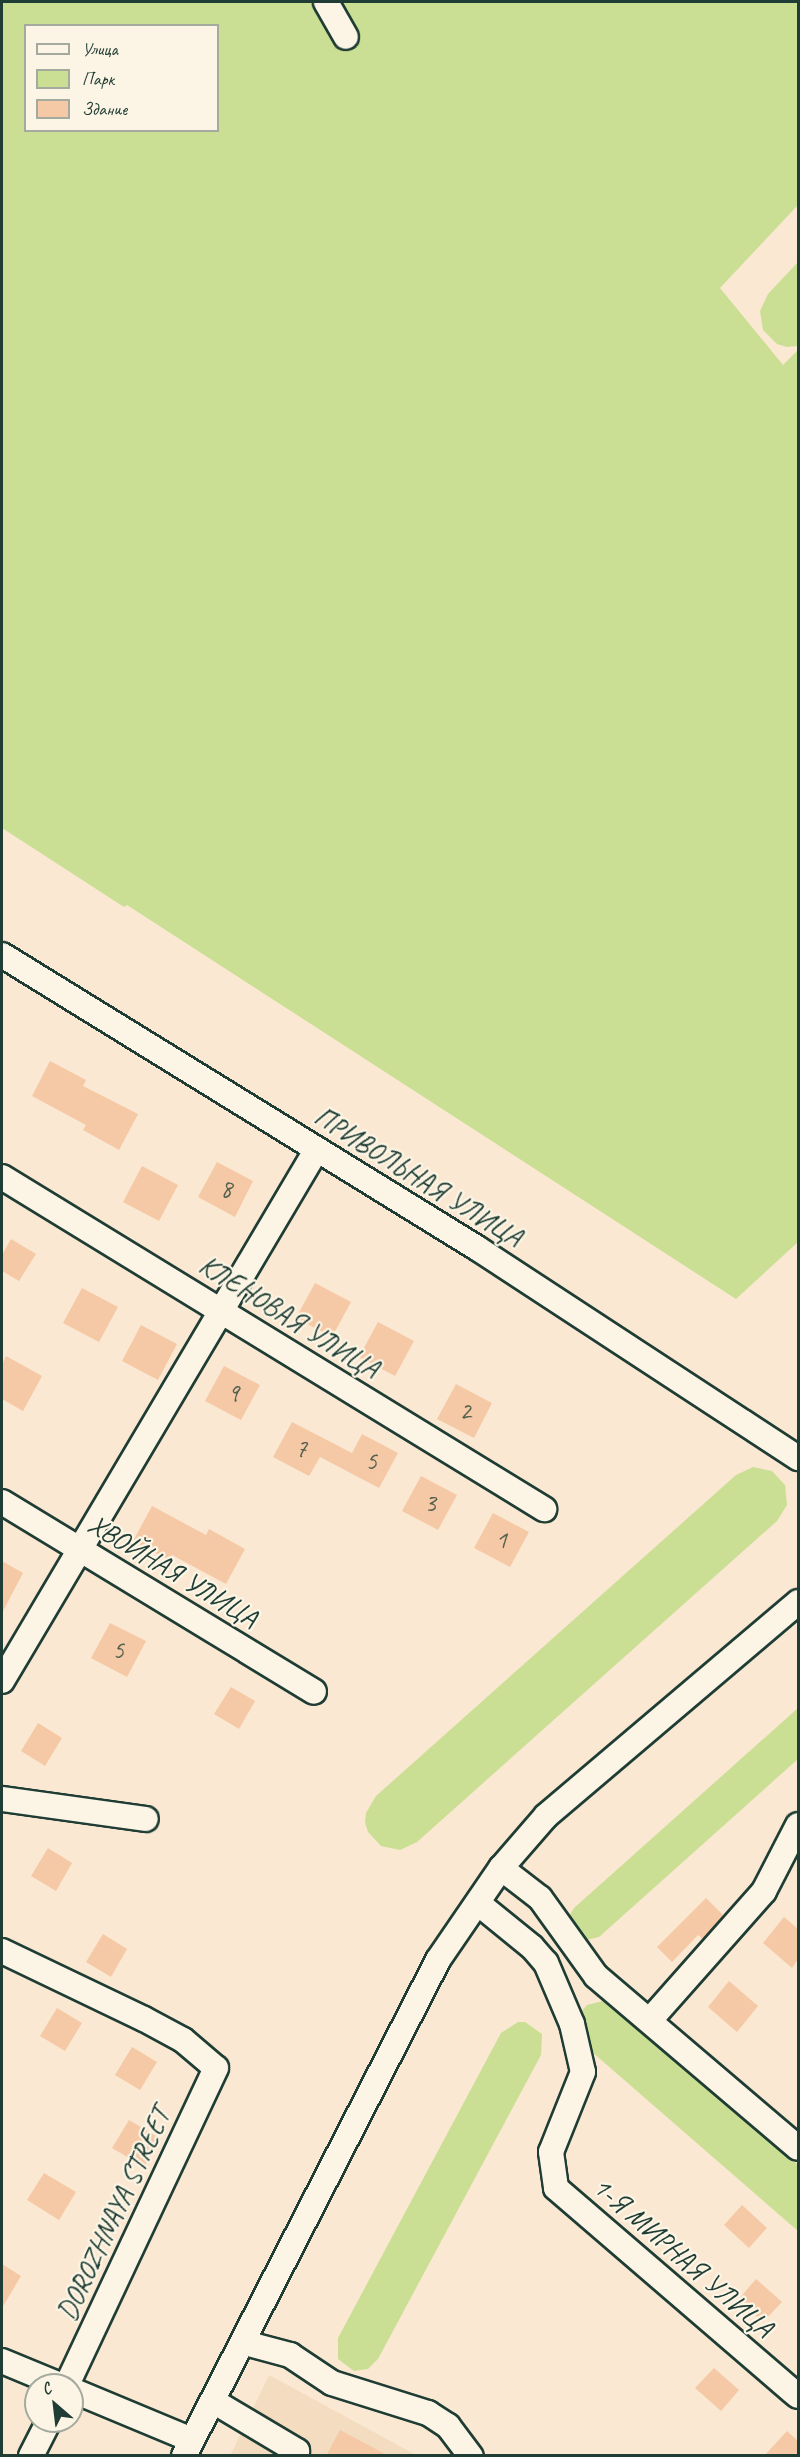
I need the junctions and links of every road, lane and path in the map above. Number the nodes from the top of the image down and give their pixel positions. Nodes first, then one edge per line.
1 (326, 2) edge
2 (346, 37) dead end
3 (2, 955) edge
4 (317, 1149) junction
5 (2, 1177) edge
6 (221, 1310) junction
7 (798, 1458) edge
8 (2, 1502) edge
9 (544, 1509) dead end
10 (81, 1550) junction
11 (798, 1602) edge
12 (2, 1681) edge
13 (314, 1692) dead end
14 (2, 1799) edge
15 (146, 1819) dead end
16 (798, 1825) edge
17 (501, 1868) junction
18 (479, 1904) junction
19 (2, 1951) edge
20 (650, 2020) junction
21 (798, 2148) edge
22 (245, 2343) junction
23 (2, 2361) edge
24 (31, 2373) edge
25 (73, 2373) edge
26 (84, 2396) edge
27 (798, 2396) edge
28 (213, 2401) junction
29 (43, 2433) edge
30 (188, 2448) edge
31 (31, 2456) edge
32 (296, 2456) edge
33 (471, 2456) edge

1 - 2 street
3 - 4 street, ПРИВОЛЬНАЯ УЛИЦА
4 - 6 street
4 - 7 street, ПРИВОЛЬНАЯ УЛИЦА
5 - 6 street, КЛЕНОВАЯ УЛИЦА
6 - 9 street, КЛЕНОВАЯ УЛИЦА
6 - 10 street
8 - 10 street, ХВОЙНАЯ УЛИЦА
10 - 12 street
10 - 13 street, ХВОЙНАЯ УЛИЦА
11 - 17 street
14 - 15 street
16 - 20 street
17 - 18 street
17 - 20 street
18 - 22 street
18 - 27 street, 1-Я МИРНАЯ УЛИЦА
19 - 25 street, DOROZHNAYA STREET
20 - 21 street
22 - 28 street
22 - 33 street
23 - 24 street
26 - 30 street
28 - 30 street
28 - 32 street
29 - 31 street

